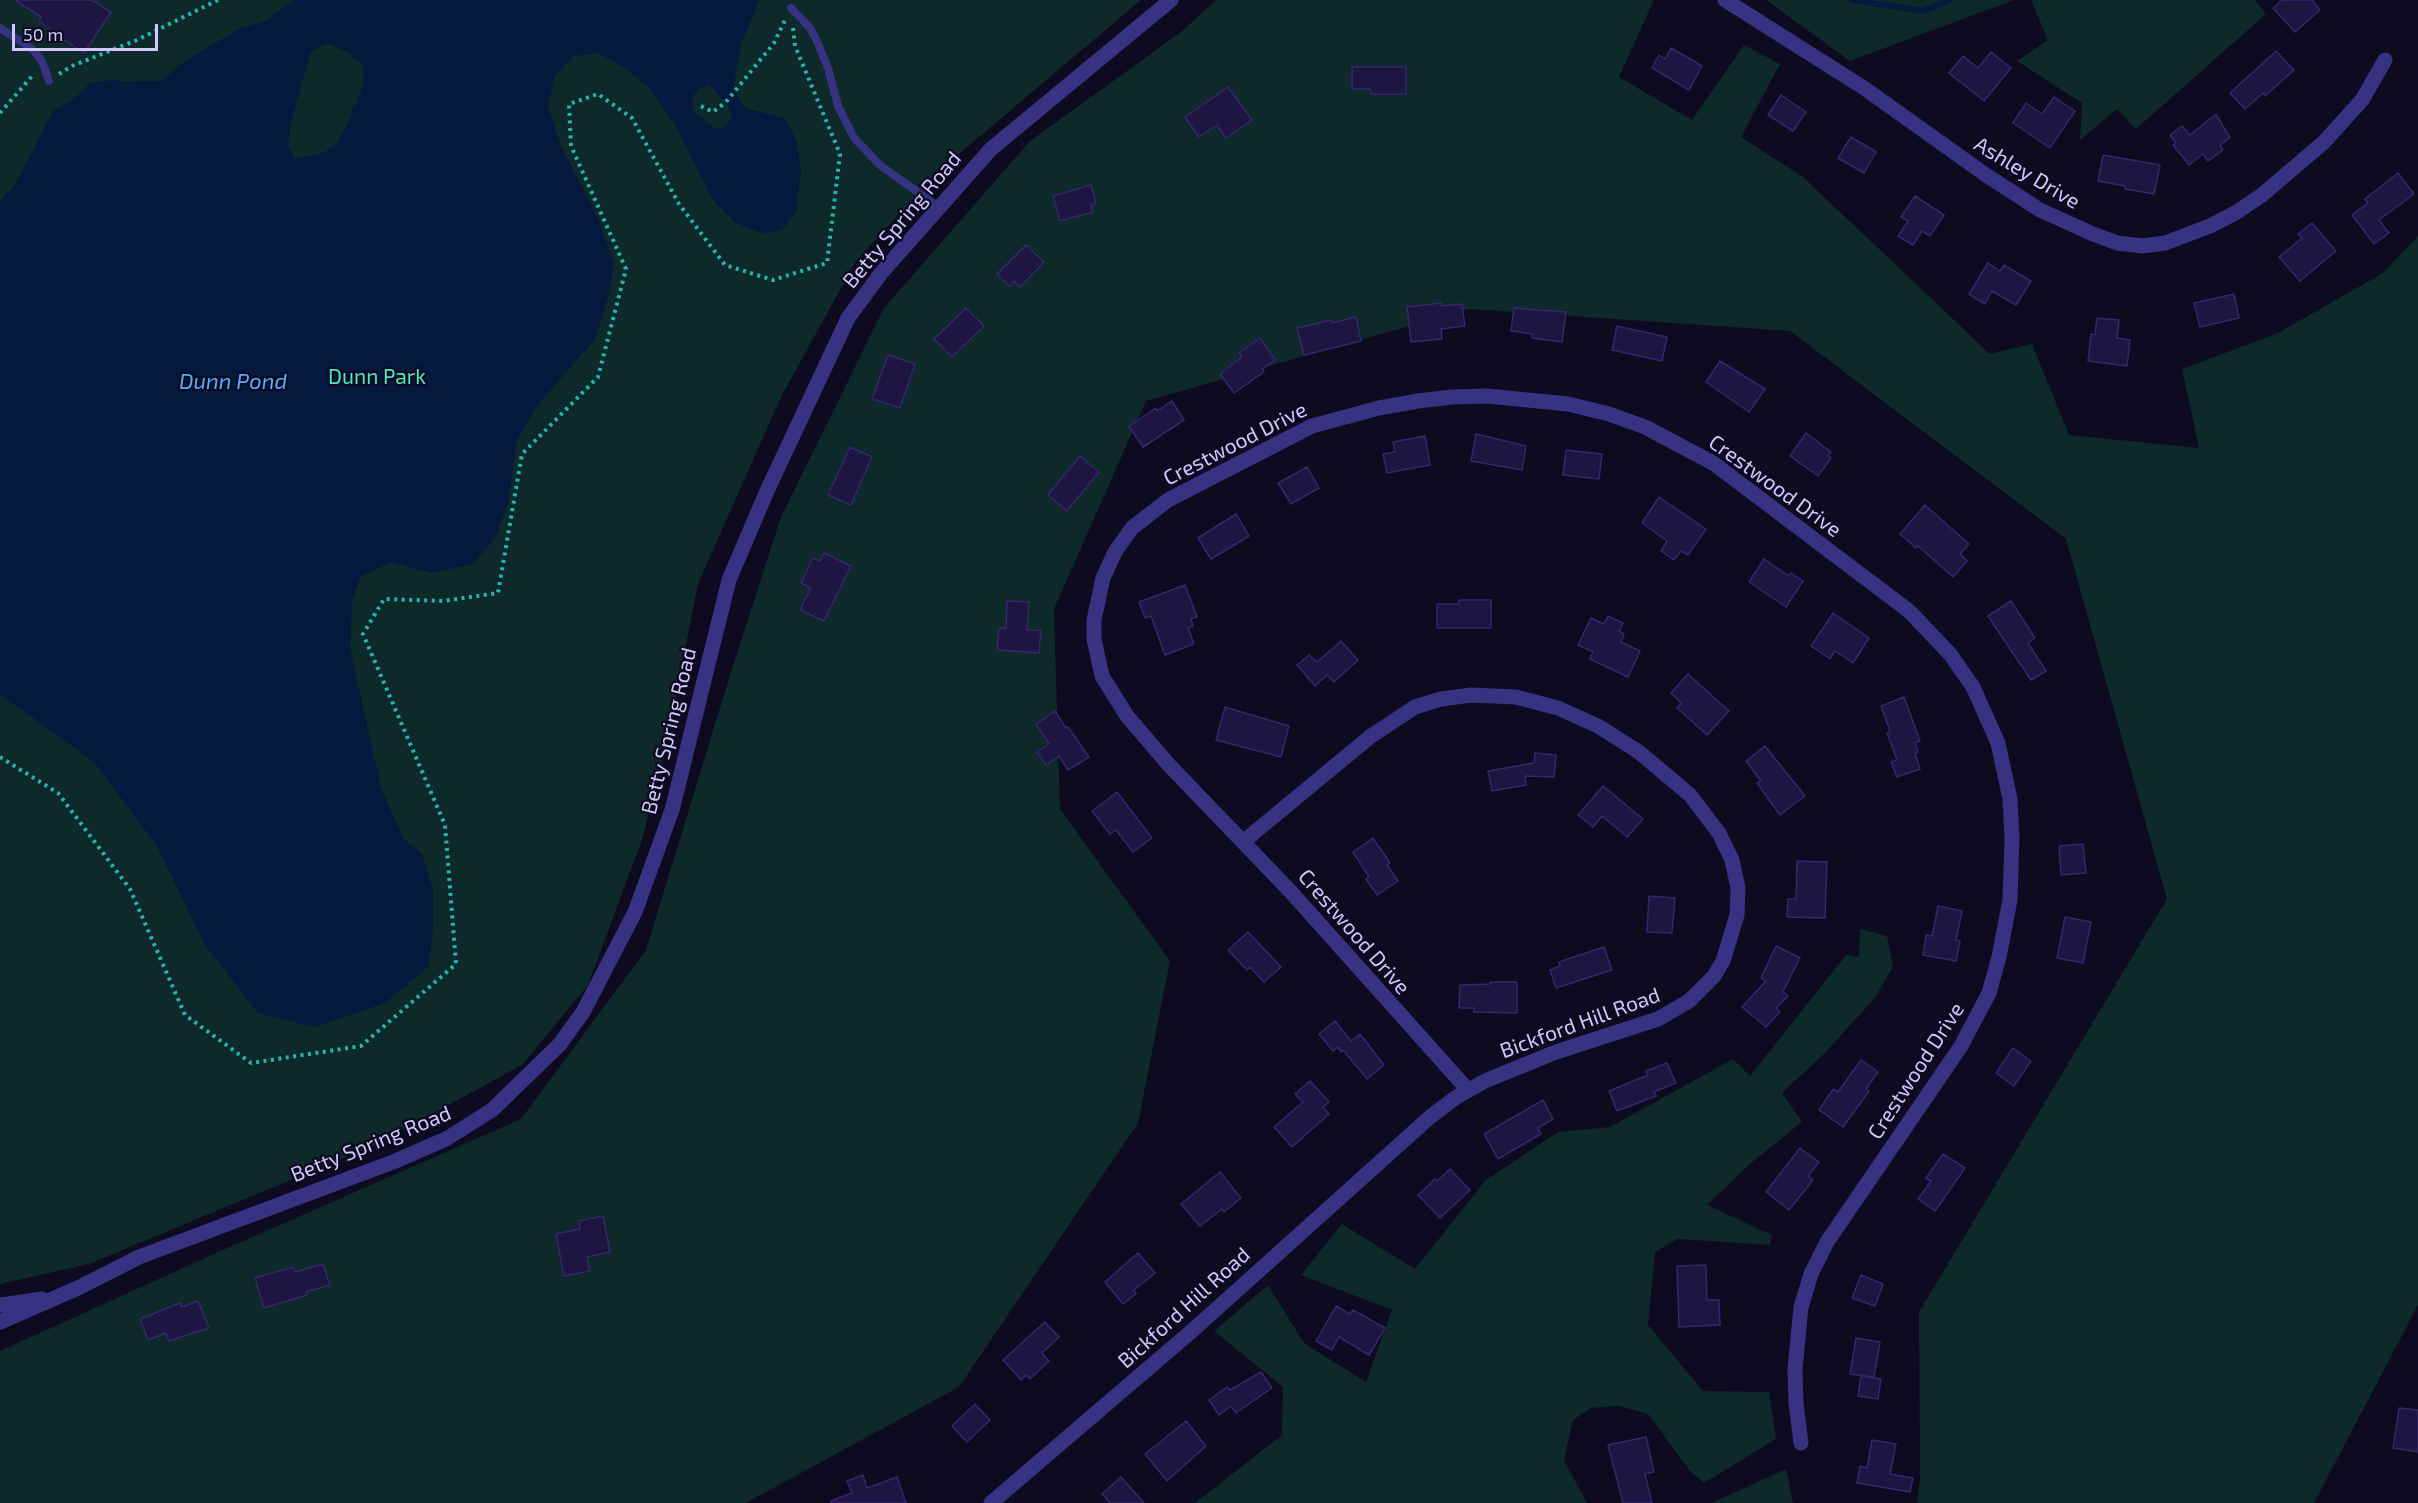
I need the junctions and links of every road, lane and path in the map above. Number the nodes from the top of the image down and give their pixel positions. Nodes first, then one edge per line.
1 (218, 0) edge
2 (1171, 0) edge
3 (1725, 0) edge
4 (790, 8) junction
5 (0, 28) edge
6 (2385, 60) dead end
7 (49, 81) junction
8 (701, 106) dead end
9 (0, 113) edge
10 (939, 207) junction
11 (0, 757) edge
12 (1244, 841) junction
13 (1468, 1090) junction
14 (59, 1297) junction
15 (0, 1305) edge
16 (0, 1322) edge
17 (1801, 1443) dead end
18 (991, 1503) edge

1 - 7 path
2 - 10 street, Betty Spring Road
3 - 6 street, Ashley Drive
4 - 8 path
4 - 10 lane
4 - 11 path
5 - 7 lane
7 - 9 path
10 - 14 street, Betty Spring Road
12 - 13 street, Crestwood Drive
12 - 13 street, Bickford Hill Road
12 - 17 street, Crestwood Drive
13 - 18 street, Bickford Hill Road
14 - 15 street, Betty Spring Road
14 - 16 street, Betty Spring Road

